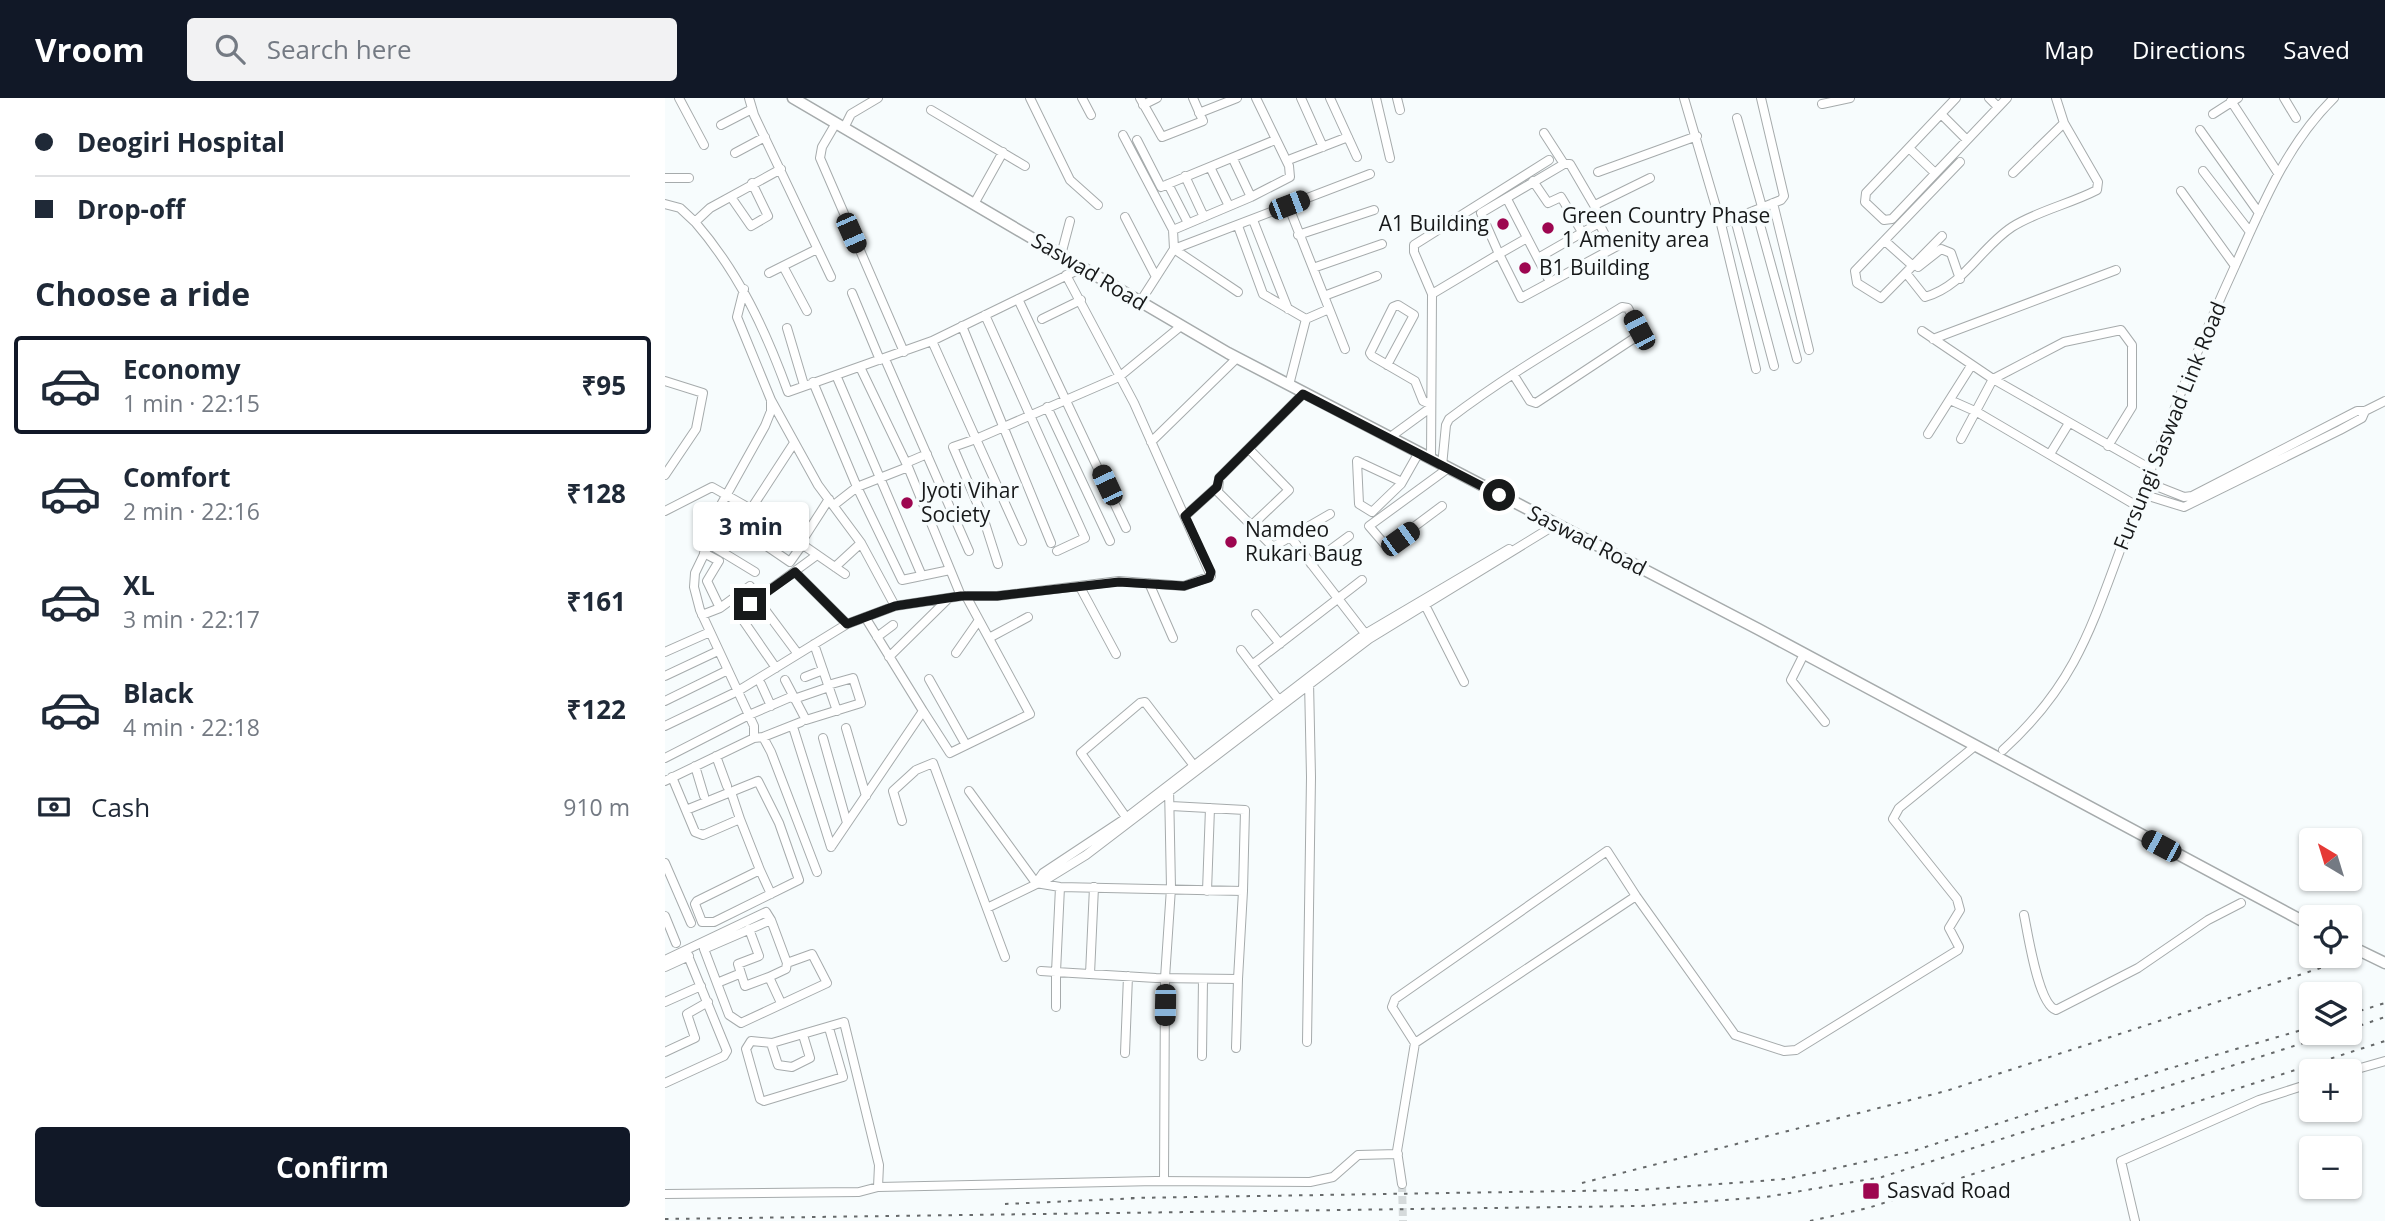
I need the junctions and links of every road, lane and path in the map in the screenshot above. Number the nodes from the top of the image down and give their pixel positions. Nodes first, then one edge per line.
1 (679, 98) edge
2 (749, 98) edge
3 (878, 98) edge
4 (1030, 98) edge
5 (1082, 98) edge
6 (1157, 98) edge
7 (1193, 98) edge
8 (1237, 98) edge
9 (1256, 98) edge
10 (1301, 98) edge
11 (1330, 98) edge
12 (1375, 98) edge
13 (1397, 98) edge
14 (1684, 98) edge
15 (1761, 98) edge
16 (1850, 98) edge
17 (1957, 98) edge
18 (1989, 98) edge
19 (2007, 98) edge
20 (2056, 98) edge
21 (2284, 98) edge
22 (2333, 98) edge
23 (800, 99) edge
24 (2235, 100) edge
25 (1142, 101) edge
26 (1822, 104) dead end
27 (1999, 107) junction
28 (752, 109) junction
29 (931, 110) dead end
30 (1400, 110) dead end
31 (1199, 113) junction
32 (1941, 114) junction
33 (2213, 114) dead end
34 (1091, 115) dead end
35 (1737, 118) dead end
36 (2296, 118) dead end
37 (2064, 123) junction
38 (721, 125) dead end
39 (840, 125) junction
40 (2200, 130) dead end
41 (1544, 133) dead end
42 (1123, 135) dead end
43 (1697, 136) junction
44 (765, 137) junction
45 (1348, 137) junction
46 (1137, 140) dead end
47 (1275, 140) junction
48 (1967, 140) junction
49 (704, 145) dead end
50 (1323, 147) junction
51 (1909, 148) junction
52 (1003, 152) junction
53 (735, 153) dead end
54 (1357, 157) dead end
55 (1390, 158) dead end
56 (1233, 159) junction
57 (1291, 159) dead end
58 (1549, 160) dead end
59 (1960, 162) dead end
60 (1564, 164) junction
61 (1025, 166) dead end
62 (1210, 167) junction
63 (781, 169) junction
64 (2203, 171) dead end
65 (1598, 172) dead end
66 (1935, 173) junction
67 (2013, 173) dead end
68 (2278, 173) junction
69 (1370, 174) dead end
70 (1185, 176) junction
71 (665, 178) edge
72 (688, 178) dead end
73 (1650, 178) dead end
74 (1533, 181) junction
75 (751, 183) junction
76 (1168, 184) junction
77 (2181, 191) dead end
78 (1251, 197) junction
79 (1507, 199) junction
80 (733, 200) dead end
81 (1773, 203) junction
82 (665, 204) edge
83 (974, 204) junction
84 (1098, 205) dead end
85 (1289, 205) junction
86 (1595, 205) junction
87 (1229, 206) junction
88 (1759, 209) junction
89 (1374, 210) dead end
90 (2259, 213) junction
91 (1125, 217) dead end
92 (1204, 217) junction
93 (1735, 219) junction
94 (1253, 220) junction
95 (1070, 221) dead end
96 (695, 222) junction
97 (1188, 223) junction
98 (1599, 223) junction
99 (1721, 224) junction
100 (1238, 226) junction
101 (1173, 230) junction
102 (1582, 232) junction
103 (2250, 232) junction
104 (1298, 235) junction
105 (1942, 236) dead end
106 (1634, 237) dead end
107 (1527, 238) junction
108 (1885, 241) junction
109 (1382, 244) dead end
110 (1612, 248) junction
111 (817, 249) junction
112 (1174, 249) junction
113 (1499, 254) junction
114 (1061, 255) junction
115 (1538, 258) junction
116 (783, 266) junction
117 (2235, 266) junction
118 (1913, 267) junction
119 (1082, 268) junction
120 (1313, 268) junction
121 (2116, 270) dead end
122 (769, 273) dead end
123 (1066, 275) junction
124 (1907, 275) junction
125 (1377, 276) dead end
126 (831, 277) dead end
127 (1156, 277) junction
128 (1960, 279) junction
129 (1551, 282) junction
130 (744, 289) junction
131 (1238, 292) dead end
132 (852, 293) dead end
133 (1432, 294) junction
134 (1325, 296) junction
135 (1018, 299) junction
136 (1081, 300) junction
137 (1140, 302) junction
138 (1287, 309) junction
139 (1329, 309) junction
140 (807, 311) dead end
141 (985, 315) junction
142 (1042, 319) dead end
143 (1306, 319) junction
144 (962, 326) junction
145 (1181, 326) junction
146 (787, 328) dead end
147 (1921, 331) dead end
148 (1933, 339) junction
149 (932, 341) junction
150 (1345, 349) dead end
151 (1809, 350) dead end
152 (904, 352) junction
153 (1237, 358) junction
154 (883, 359) junction
155 (1797, 359) dead end
156 (1387, 365) junction
157 (1774, 366) dead end
158 (1971, 366) junction
159 (860, 367) junction
160 (1756, 369) dead end
161 (1513, 374) junction
162 (836, 375) junction
163 (1119, 377) junction
164 (1993, 379) junction
165 (665, 381) edge
166 (809, 384) junction
167 (1289, 385) junction
168 (1303, 394) junction
169 (771, 400) junction
170 (1067, 400) junction
171 (1949, 400) junction
172 (2385, 401) edge
173 (1430, 406) junction
174 (1047, 407) junction
175 (2365, 411) junction
176 (1977, 412) junction
177 (1028, 416) junction
178 (2070, 423) junction
179 (1003, 427) junction
180 (1928, 434) dead end
181 (1389, 438) junction
182 (976, 439) junction
183 (1961, 439) dead end
184 (1151, 442) junction
185 (794, 443) junction
186 (2108, 446) junction
187 (1249, 449) junction
188 (927, 454) junction
189 (1419, 454) junction
190 (2050, 454) junction
191 (1431, 460) junction
192 (907, 465) junction
193 (1445, 467) junction
194 (2151, 469) junction
195 (665, 475) edge
196 (881, 477) junction
197 (1402, 482) junction
198 (2146, 482) junction
199 (857, 487) junction
200 (1217, 487) junction
201 (2142, 494) junction
202 (728, 496) junction
203 (831, 502) junction
204 (1442, 506) dead end
205 (2137, 506) junction
206 (751, 509) junction
207 (665, 511) edge
208 (717, 512) junction
209 (1330, 514) dead end
210 (1185, 516) junction
211 (1552, 524) junction
212 (1251, 526) junction
213 (1126, 528) dead end
214 (1349, 536) dead end
215 (1292, 539) dead end
216 (1022, 541) dead end
217 (1110, 541) dead end
218 (862, 543) junction
219 (1051, 543) dead end
220 (709, 544) junction
221 (801, 545) junction
222 (969, 551) dead end
223 (1057, 551) dead end
224 (704, 553) junction
225 (817, 555) junction
226 (998, 564) dead end
227 (1311, 564) junction
228 (835, 567) junction
229 (950, 570) junction
230 (755, 572) dead end
231 (795, 572) junction
232 (845, 574) dead end
233 (922, 576) junction
234 (1362, 580) dead end
235 (1149, 583) junction
236 (750, 586) dead end
237 (1080, 587) junction
238 (964, 596) junction
239 (949, 597) junction
240 (1337, 598) junction
241 (757, 599) junction
242 (1424, 603) junction
243 (895, 606) junction
244 (720, 608) junction
245 (1256, 614) dead end
246 (702, 615) junction
247 (865, 617) junction
248 (1028, 617) dead end
249 (979, 620) junction
250 (847, 624) junction
251 (893, 625) dead end
252 (710, 632) junction
253 (877, 637) junction
254 (1367, 637) junction
255 (989, 638) junction
256 (1173, 638) dead end
257 (1280, 643) junction
258 (814, 644) junction
259 (1241, 650) dead end
260 (718, 651) junction
261 (665, 652) edge
262 (956, 653) dead end
263 (798, 654) junction
264 (1116, 654) dead end
265 (1804, 654) junction
266 (889, 657) junction
267 (1252, 665) junction
268 (776, 668) junction
269 (728, 670) junction
270 (823, 670) junction
271 (665, 676) edge
272 (805, 677) dead end
273 (929, 679) dead end
274 (785, 680) dead end
275 (1309, 681) junction
276 (1464, 682) dead end
277 (761, 684) dead end
278 (828, 686) junction
279 (738, 691) junction
280 (793, 698) junction
281 (665, 701) edge
282 (1280, 702) junction
283 (771, 706) junction
284 (837, 711) junction
285 (922, 711) junction
286 (749, 715) junction
287 (800, 722) dead end
288 (1825, 722) dead end
289 (665, 726) edge
290 (846, 728) dead end
291 (794, 730) dead end
292 (758, 738) junction
293 (823, 738) dead end
294 (966, 745) junction
295 (1975, 746) junction
296 (2003, 750) dead end
297 (716, 756) junction
298 (665, 758) edge
299 (695, 766) junction
300 (1195, 767) junction
301 (669, 779) edge
302 (1169, 788) junction
303 (729, 789) junction
304 (969, 791) dead end
305 (704, 796) dead end
306 (866, 796) junction
307 (1171, 806) junction
308 (1210, 808) junction
309 (686, 810) junction
310 (740, 819) junction
311 (1128, 820) junction
312 (902, 821) dead end
313 (847, 823) junction
314 (665, 863) edge
315 (760, 870) junction
316 (817, 872) dead end
317 (1036, 883) junction
318 (1060, 887) junction
319 (1094, 887) junction
320 (1171, 888) junction
321 (1207, 891) junction
322 (1243, 891) junction
323 (771, 894) junction
324 (1636, 896) junction
325 (2241, 903) dead end
326 (988, 908) junction
327 (2024, 915) dead end
328 (665, 916) edge
329 (2299, 919) edge
330 (771, 920) junction
331 (691, 923) dead end
332 (749, 929) junction
333 (676, 943) dead end
334 (2362, 952) edge
335 (687, 953) junction
336 (1005, 957) dead end
337 (665, 960) edge
338 (787, 963) junction
339 (2385, 963) edge
340 (665, 967) edge
341 (1041, 971) dead end
342 (1056, 972) junction
343 (739, 974) junction
344 (1090, 974) junction
345 (1128, 976) junction
346 (769, 978) junction
347 (1165, 978) junction
348 (1203, 979) junction
349 (1238, 979) junction
350 (717, 983) junction
351 (701, 986) junction
352 (665, 1002) edge
353 (708, 1002) junction
354 (781, 1003) junction
355 (1056, 1007) dead end
356 (829, 1028) junction
357 (803, 1035) junction
358 (1307, 1042) dead end
359 (771, 1043) junction
360 (1415, 1043) junction
361 (1236, 1048) dead end
362 (665, 1052) edge
363 (1125, 1053) dead end
364 (1202, 1056) dead end
365 (2385, 1061) edge
366 (2362, 1068) edge
367 (665, 1083) edge
368 (2299, 1087) edge
369 (1398, 1154) junction
370 (1164, 1181) junction
371 (1402, 1184) tunnel mouth
372 (878, 1187) junction
373 (665, 1194) edge
374 (2135, 1221) edge

1 - 49 street
2 - 28 street
3 - 39 street
4 - 84 street
5 - 34 street
6 - 25 street
7 - 31 street
8 - 31 street
9 - 47 street
10 - 50 street
11 - 45 street
12 - 55 street
13 - 30 street
14 - 43 street
15 - 81 street
16 - 26 street
17 - 32 street
18 - 27 street
19 - 27 street
20 - 37 street
21 - 36 street
22 - 68 street, Fursungi Saswad Link Road
23 - 39 highway, Saswad Road
24 - 33 street
24 - 68 street
25 - 31 street
27 - 48 street
28 - 38 street
28 - 44 street
29 - 52 street
32 - 48 street
32 - 51 street
35 - 88 street
37 - 67 street
37 - 128 street
39 - 83 highway, Saswad Road
39 - 152 street
40 - 90 street
41 - 60 street
42 - 101 street
43 - 65 street
43 - 99 street
44 - 53 street
44 - 63 street
45 - 50 street
45 - 54 street
46 - 76 street
47 - 56 street
47 - 78 street
48 - 66 street
50 - 57 street
51 - 66 street
51 - 66 street
52 - 61 street
52 - 83 street
56 - 62 street
56 - 78 street
58 - 133 street
59 - 108 street
60 - 74 street
60 - 86 street
62 - 70 street
62 - 87 street
63 - 75 street
63 - 111 street
64 - 103 street
68 - 90 street, Fursungi Saswad Link Road
69 - 85 street
70 - 76 street
70 - 92 street
71 - 72 street
73 - 86 street
74 - 79 street
74 - 102 street
75 - 80 street
75 - 96 street
76 - 97 street
77 - 117 street
78 - 87 street
79 - 107 street
79 - 113 street
81 - 88 street
81 - 151 street
82 - 96 street
83 - 114 highway, Saswad Road
85 - 94 street
85 - 104 street
86 - 98 street
87 - 92 street
88 - 93 street
88 - 155 street
89 - 104 street
90 - 103 street, Fursungi Saswad Link Road
91 - 127 street
92 - 97 street
93 - 99 street
93 - 157 street
94 - 100 street
94 - 138 street
95 - 114 street
96 - 130 street
97 - 101 street
98 - 102 street
98 - 110 street
99 - 160 street
100 - 112 street
100 - 138 street
101 - 112 street
102 - 115 street
103 - 117 street, Fursungi Saswad Link Road
104 - 120 street
105 - 118 street
106 - 110 street
107 - 113 street
107 - 115 street
108 - 118 street
108 - 124 street
109 - 120 street
110 - 129 street
111 - 116 street
111 - 126 street
112 - 127 street
112 - 131 street
113 - 129 street
113 - 133 street
114 - 119 highway, Saswad Road
115 - 129 street
116 - 122 street
116 - 140 street
117 - 194 street, Fursungi Saswad Link Road
118 - 124 street
119 - 123 street
119 - 137 highway, Saswad Road
120 - 134 street
121 - 148 street
123 - 135 street
123 - 136 street
124 - 128 street
124 - 128 street
125 - 134 street
127 - 137 street
130 - 166 street
130 - 169 street
132 - 154 street
133 - 173 street
134 - 139 street
135 - 141 street
135 - 170 street
136 - 142 street
136 - 163 street
137 - 145 highway, Saswad Road
138 - 143 street
139 - 143 street
139 - 150 street
141 - 144 street
141 - 177 street
143 - 167 street
144 - 149 street
144 - 179 street
145 - 153 highway, Saswad Road
145 - 163 street
146 - 166 street
147 - 148 street
148 - 158 street
149 - 152 street
149 - 182 street
152 - 154 street
153 - 167 highway, Saswad Road
153 - 184 street
154 - 159 street
154 - 188 street
156 - 156 street
156 - 173 street
158 - 164 street
158 - 171 street
159 - 162 street
159 - 192 street
161 - 161 street
161 - 193 street
162 - 166 street
162 - 196 street
163 - 170 street
163 - 184 street
164 - 176 street
164 - 178 street
164 - 186 street
165 - 195 street
166 - 199 street
167 - 168 highway, Saswad Road
168 - 181 highway, Saswad Road
168 - 187 street
169 - 185 street
169 - 202 street
170 - 174 street
170 - 213 street
171 - 176 street
171 - 180 street
172 - 175 street
173 - 181 street
173 - 191 street
174 - 177 street
174 - 217 street
175 - 198 street
175 - 201 street
176 - 183 street
176 - 190 street
177 - 179 street
177 - 223 street
178 - 186 street
178 - 190 street
179 - 182 street
179 - 219 street
181 - 189 highway, Saswad Road
182 - 216 street
182 - 226 street
184 - 210 street
185 - 203 street
185 - 206 street
186 - 194 street
187 - 200 street
187 - 212 street
188 - 192 street
188 - 222 street
189 - 191 highway, Saswad Road
189 - 197 street
190 - 205 street
191 - 193 highway, Saswad Road
192 - 196 street
192 - 229 street
193 - 204 street
193 - 211 highway, Saswad Road
194 - 198 street, Fursungi Saswad Link Road
196 - 199 street
196 - 233 street
197 - 197 street
198 - 201 street, Fursungi Saswad Link Road
199 - 203 street
199 - 233 street
200 - 210 street
200 - 212 street
201 - 205 street, Fursungi Saswad Link Road
202 - 206 street
202 - 207 street
202 - 208 street
203 - 218 street
203 - 221 street
205 - 296 street, Fursungi Saswad Link Road
206 - 221 street
208 - 220 street
208 - 221 street
209 - 212 street
210 - 235 street
211 - 242 street
211 - 265 highway, Saswad Road
214 - 227 street
215 - 227 street
218 - 228 street
218 - 243 street
220 - 224 street
220 - 230 street
221 - 225 street
224 - 244 street
224 - 246 street
225 - 228 street
225 - 231 street
227 - 240 street
228 - 232 street
229 - 233 street
229 - 238 street
231 - 241 street
231 - 250 street
234 - 240 street
235 - 237 street
235 - 256 street
236 - 244 street
237 - 238 street
237 - 264 street
238 - 239 street
238 - 249 street
239 - 243 street
239 - 266 street
240 - 254 street
240 - 257 street
241 - 263 street
241 - 268 street
242 - 254 street
242 - 276 street
243 - 247 street
244 - 246 street
245 - 257 street
246 - 252 street
247 - 250 street
247 - 253 street
248 - 255 street
249 - 255 street
249 - 262 street
250 - 258 street
251 - 253 street
252 - 260 street
252 - 261 street
253 - 266 street
254 - 275 street
255 - 294 street
257 - 267 street
258 - 263 street
258 - 270 street
259 - 267 street
260 - 269 street
260 - 271 street
263 - 268 street
265 - 288 street
265 - 295 highway, Saswad Road
266 - 285 street
267 - 282 street
268 - 279 street
269 - 279 street
269 - 281 street
270 - 272 street
270 - 278 street
273 - 294 street
274 - 280 street
275 - 282 street
275 - 358 street
277 - 283 street
278 - 280 street
278 - 284 street
278 - 284 street
279 - 286 street
279 - 289 street
280 - 283 street
280 - 284 street
282 - 300 street
283 - 286 street
285 - 294 street
285 - 306 street
286 - 292 street
286 - 298 street
287 - 292 street
290 - 306 street
291 - 313 street
292 - 297 street
292 - 316 street
293 - 313 street
295 - 324 street
295 - 329 highway, Saswad Road
297 - 299 street
297 - 303 street
299 - 301 street
299 - 305 street
300 - 302 street
300 - 311 street
301 - 309 street
302 - 307 street
302 - 311 street
303 - 309 street
303 - 310 street
303 - 323 street
304 - 317 street
306 - 313 street
307 - 308 street
307 - 320 street
308 - 321 street
308 - 322 street
309 - 310 street
310 - 315 street
311 - 317 street
312 - 326 street
314 - 331 street
315 - 323 street
315 - 323 street
317 - 318 street
317 - 326 street
318 - 319 street
318 - 342 street
319 - 320 street
319 - 344 street
320 - 321 street
320 - 347 street
321 - 322 street
322 - 349 street
324 - 360 street
324 - 360 street
325 - 327 street
326 - 336 street
328 - 333 street
330 - 332 street
330 - 335 street
330 - 338 street
332 - 343 street
332 - 350 street
334 - 339 highway
335 - 337 street
335 - 340 street
335 - 351 street
338 - 346 street
338 - 354 street
341 - 342 street
342 - 344 street
342 - 355 street
343 - 346 street
343 - 350 street
344 - 345 street
345 - 347 street
345 - 363 street
346 - 354 street
347 - 348 street
347 - 370 street
348 - 349 street
348 - 364 street
349 - 361 street
350 - 354 street
351 - 352 street
351 - 353 street
353 - 362 street
353 - 367 street
356 - 357 street
356 - 359 street
356 - 372 street
357 - 359 street
357 - 359 street
360 - 369 street
365 - 366 street
368 - 374 street
369 - 370 street
369 - 371 street
370 - 372 street
372 - 373 street

